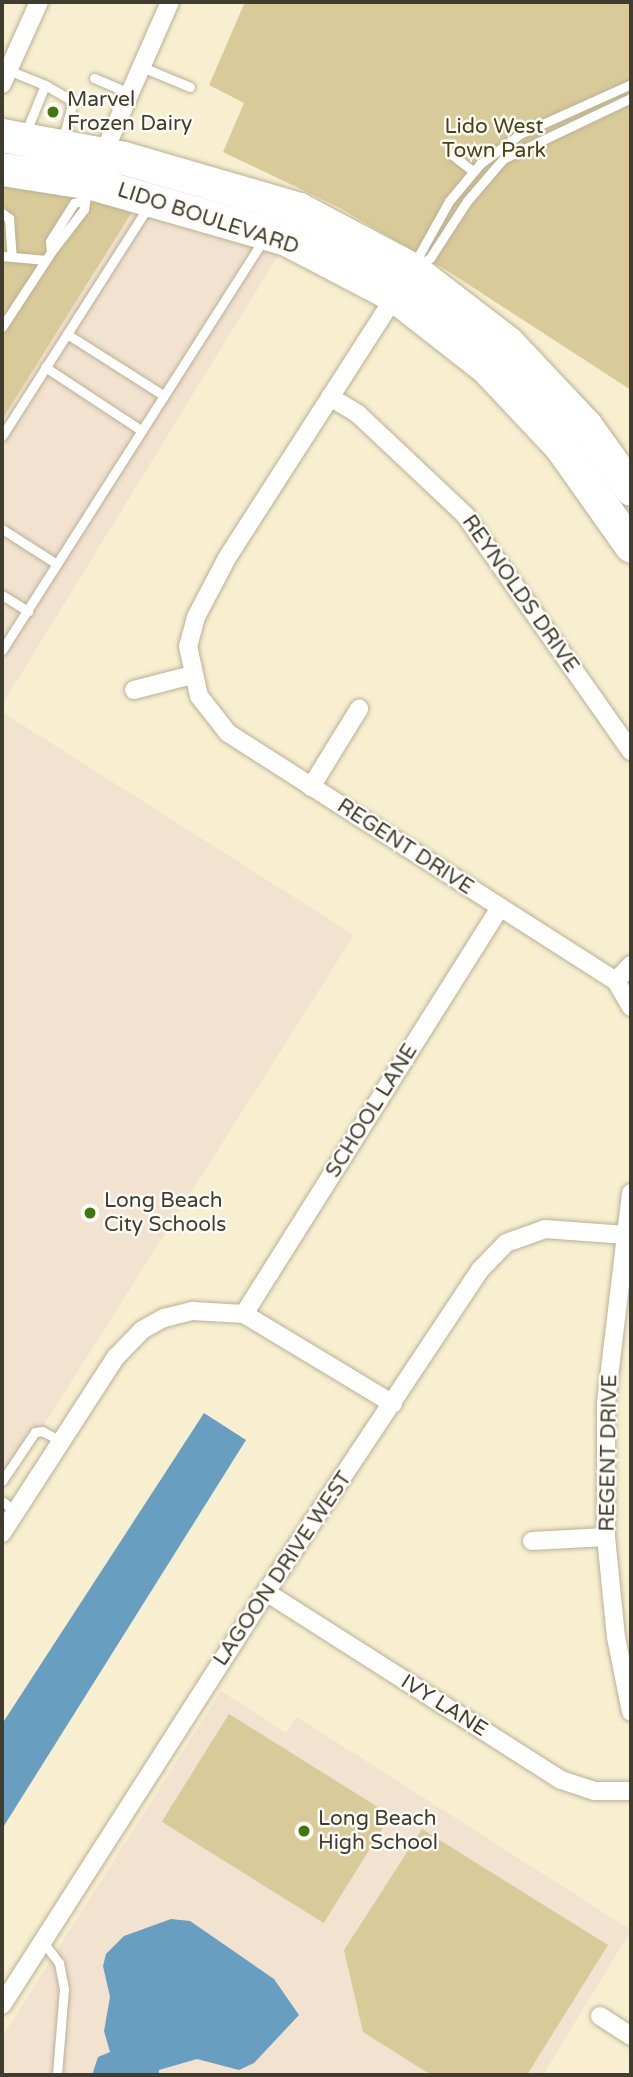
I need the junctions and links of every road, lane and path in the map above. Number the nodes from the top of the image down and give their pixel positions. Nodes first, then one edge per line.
1 (39, 2) edge
2 (170, 2) edge
3 (142, 67) junction
4 (5, 77) edge
5 (94, 78) dead end
6 (45, 85) junction
7 (631, 85) edge
8 (190, 87) dead end
9 (130, 93) junction
10 (631, 98) edge
11 (65, 129) junction
12 (12, 137) edge
13 (451, 154) dead end
14 (2, 169) edge
15 (473, 171) junction
16 (92, 179) junction
17 (152, 200) junction
18 (2, 213) edge
19 (267, 233) junction
20 (7, 256) edge
21 (49, 256) junction
22 (403, 283) junction
23 (2, 327) edge
24 (67, 334) junction
25 (46, 367) junction
26 (163, 395) junction
27 (330, 397) junction
28 (141, 430) junction
29 (2, 436) edge
30 (631, 489) edge
31 (2, 529) edge
32 (631, 545) edge
33 (57, 564) junction
34 (2, 594) edge
35 (28, 611) junction
36 (3, 647) edge
37 (192, 675) junction
38 (134, 690) dead end
39 (359, 709) dead end
40 (631, 751) edge
41 (311, 787) junction
42 (500, 908) junction
43 (631, 965) edge
44 (616, 981) junction
45 (631, 1007) edge
46 (631, 1193) edge
47 (626, 1235) junction
48 (244, 1314) junction
49 (393, 1404) junction
50 (61, 1441) junction
51 (2, 1481) edge
52 (9, 1506) edge
53 (2, 1532) edge
54 (606, 1536) junction
55 (532, 1541) dead end
56 (266, 1592) junction
57 (624, 1636) edge
58 (631, 1712) edge
59 (631, 1791) edge
60 (42, 1941) junction
61 (2, 2005) edge
62 (600, 2016) dead end
63 (631, 2036) edge
64 (57, 2075) edge

1 - 4 street
2 - 3 street
3 - 8 lane
3 - 9 street
4 - 6 lane
5 - 9 lane
6 - 11 lane
6 - 12 lane
7 - 15 lane
9 - 16 street
10 - 22 lane
11 - 12 highway, LIDO BOULEVARD
11 - 16 highway, LIDO BOULEVARD
13 - 15 lane
14 - 16 highway, LIDO BOULEVARD
15 - 22 lane
16 - 17 highway, LIDO BOULEVARD
16 - 21 lane
16 - 22 highway, LIDO BOULEVARD
17 - 19 highway, LIDO BOULEVARD
17 - 24 lane
18 - 20 lane
19 - 22 highway, LIDO BOULEVARD
19 - 26 lane
20 - 21 lane
21 - 23 lane
22 - 27 street, REGENT DRIVE
22 - 30 highway, LIDO BOULEVARD
22 - 32 highway, LIDO BOULEVARD
24 - 25 lane
24 - 26 lane
25 - 28 lane
25 - 29 lane
26 - 28 lane
27 - 37 street, REGENT DRIVE
27 - 40 street, REYNOLDS DRIVE
28 - 33 lane
31 - 33 lane
33 - 35 lane
34 - 35 lane
35 - 36 lane
37 - 38 street
37 - 41 street, REGENT DRIVE
39 - 41 street
41 - 42 street, REGENT DRIVE
42 - 44 street, REGENT DRIVE
42 - 48 street, SCHOOL LANE
43 - 44 street
44 - 45 street, REGENT DRIVE
46 - 47 street, REGENT DRIVE
47 - 49 street, LAGOON DRIVE WEST
47 - 54 street, REGENT DRIVE
48 - 49 street
48 - 50 street
49 - 56 street, LAGOON DRIVE WEST
50 - 51 lane
50 - 52 street
52 - 53 street
54 - 55 street
54 - 57 street, REGENT DRIVE
56 - 59 street, IVY LANE
56 - 60 street, LAGOON DRIVE WEST
57 - 58 street, REGENT DRIVE
60 - 61 street, LAGOON DRIVE WEST
60 - 64 lane
62 - 63 street

